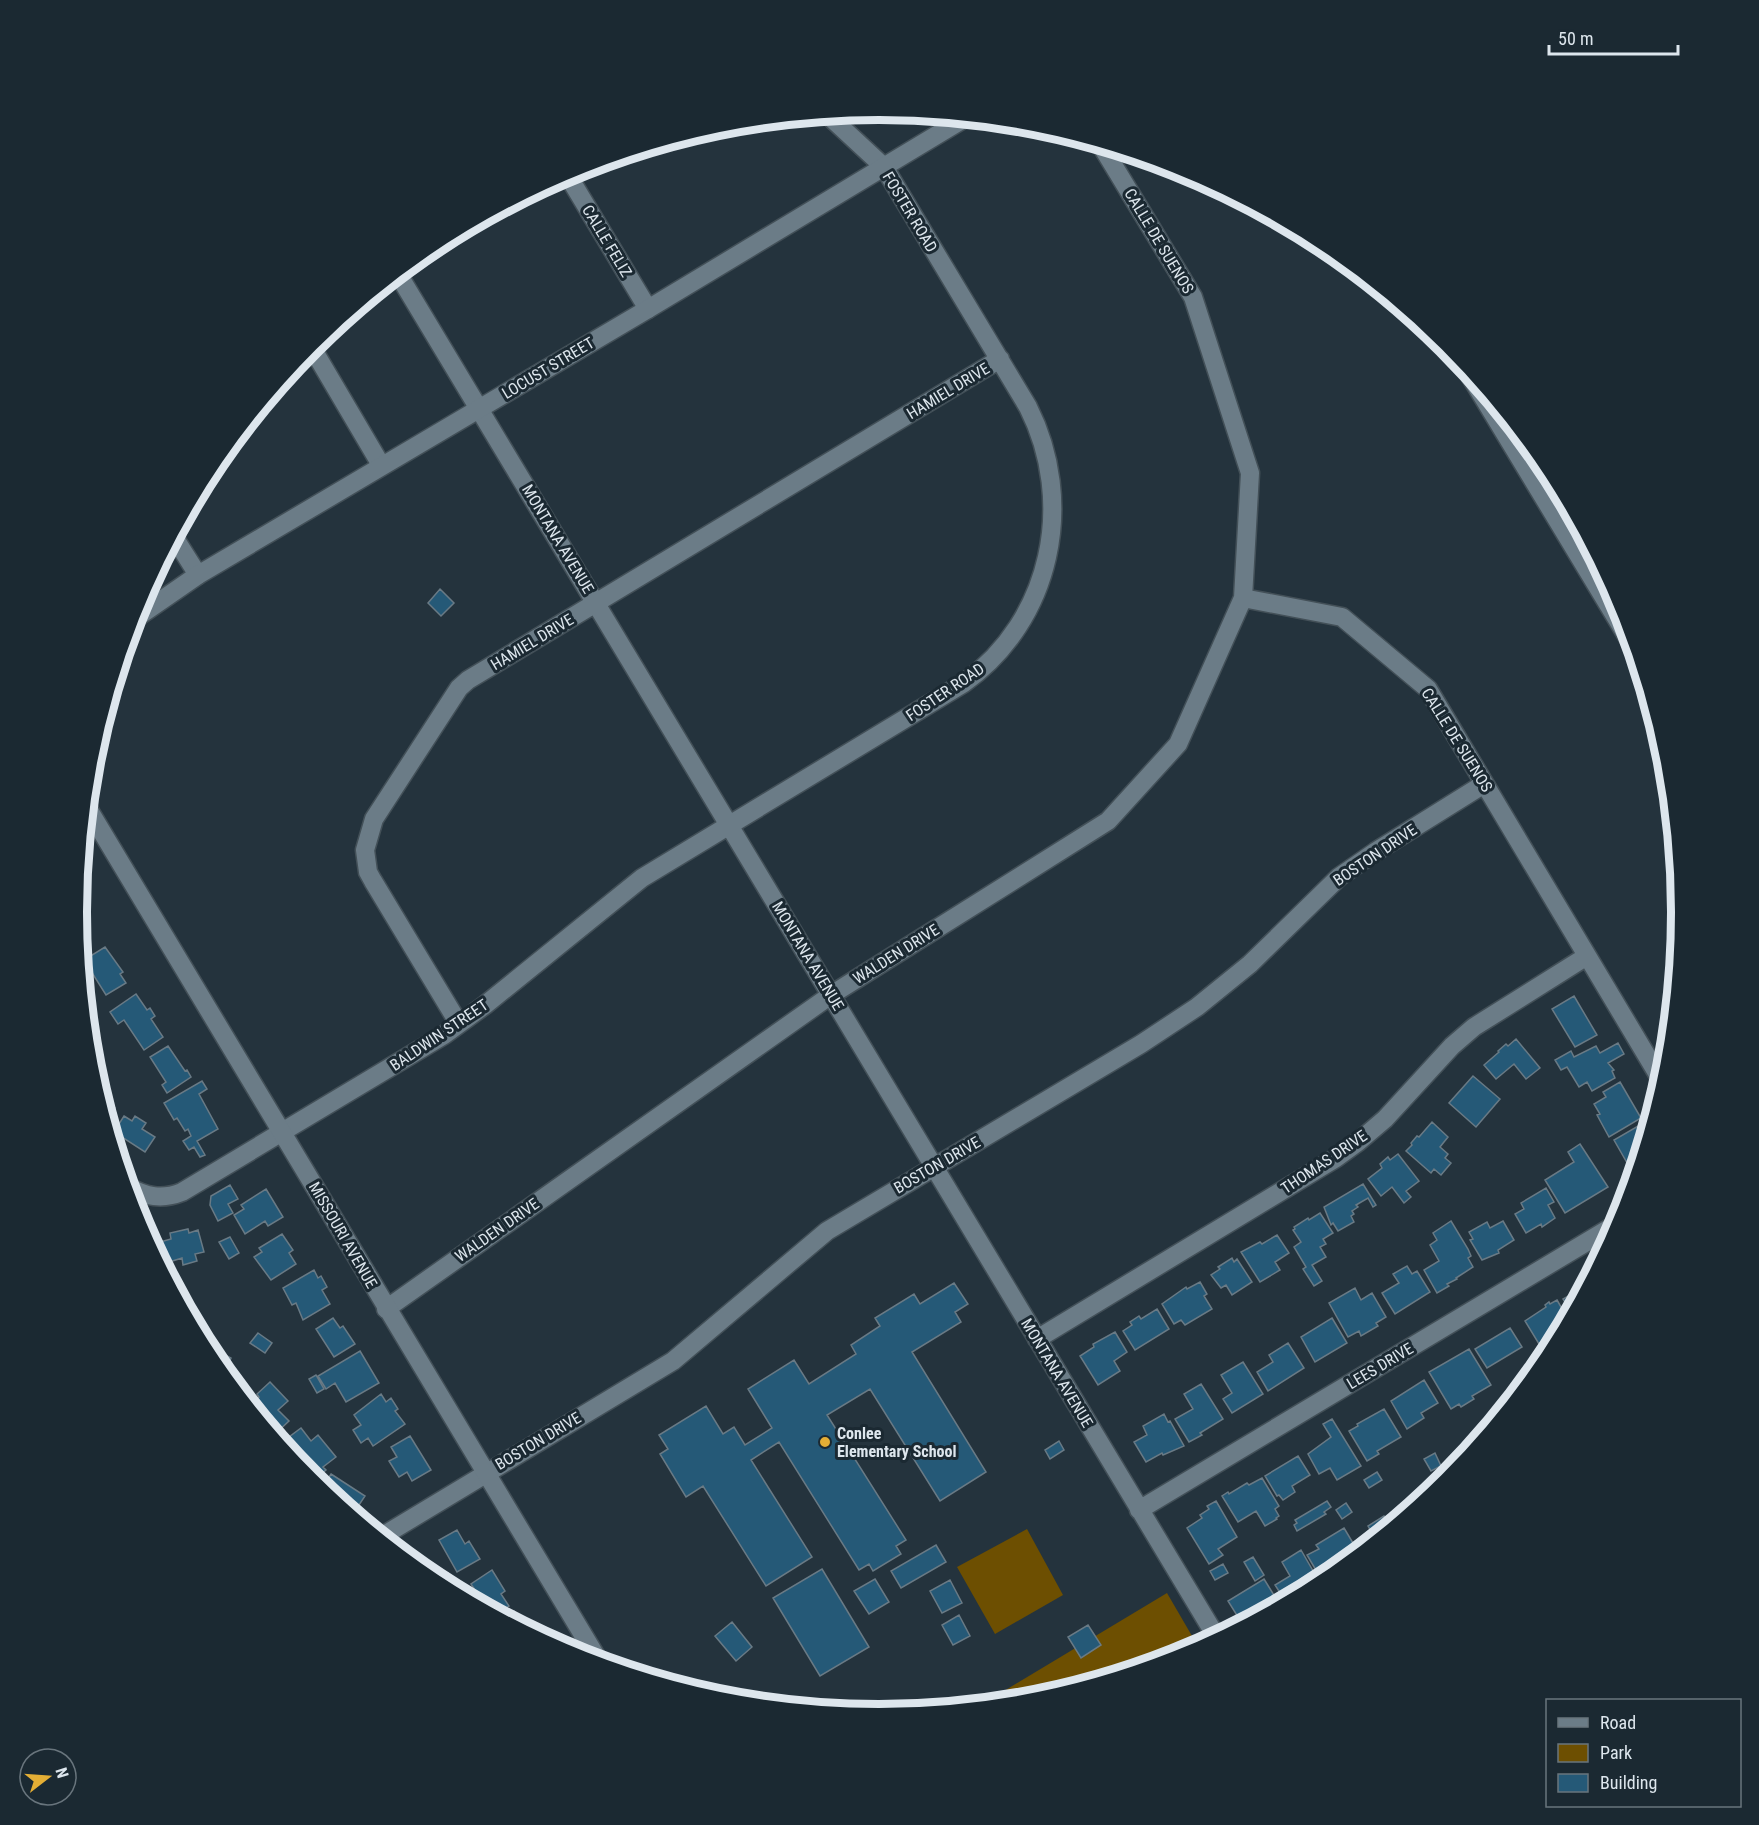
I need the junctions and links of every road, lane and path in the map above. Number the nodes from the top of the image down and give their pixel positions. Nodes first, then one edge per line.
1 (835, 122) edge
2 (955, 124) edge
3 (1106, 153) edge
4 (884, 167) junction
5 (572, 182) edge
6 (402, 280) edge
7 (648, 309) junction
8 (316, 356) edge
9 (1000, 359) junction
10 (1489, 407) edge
11 (480, 409) junction
12 (381, 465) junction
13 (178, 544) edge
14 (198, 575) junction
15 (1243, 598) junction
16 (596, 603) junction
17 (146, 611) edge
18 (1614, 614) edge
19 (1484, 784) junction
20 (93, 817) edge
21 (729, 825) junction
22 (1587, 956) junction
23 (831, 995) junction
24 (459, 1024) junction
25 (1656, 1071) edge
26 (283, 1133) junction
27 (934, 1167) junction
28 (138, 1190) edge
29 (1605, 1231) edge
30 (386, 1309) junction
31 (1037, 1339) junction
32 (486, 1473) junction
33 (1139, 1510) junction
34 (387, 1533) edge
35 (1213, 1631) edge
36 (593, 1651) edge

1 - 4 street, FOSTER ROAD
2 - 4 street, LOCUST STREET
3 - 15 street, CALLE DE SUENOS
4 - 7 street, LOCUST STREET
4 - 9 street, FOSTER ROAD
5 - 7 street, CALLE FELIZ
6 - 11 street, MONTANA AVENUE
7 - 11 street, LOCUST STREET
8 - 12 street
9 - 16 street, HAMIEL DRIVE
9 - 21 street, FOSTER ROAD
10 - 18 street
11 - 12 street, LOCUST STREET
11 - 16 street, MONTANA AVENUE
12 - 14 street, LOCUST STREET
13 - 14 street
14 - 17 street, LOCUST STREET
15 - 19 street, CALLE DE SUENOS
15 - 23 street, WALDEN DRIVE
16 - 21 street, MONTANA AVENUE
16 - 24 street, HAMIEL DRIVE
19 - 22 street, CALLE DE SUENOS
19 - 27 street, BOSTON DRIVE
20 - 26 street, MISSOURI AVENUE
21 - 23 street, MONTANA AVENUE
21 - 24 street, BALDWIN STREET
22 - 25 street, CALLE DE SUENOS
22 - 31 street, THOMAS DRIVE
23 - 27 street, MONTANA AVENUE
23 - 30 street, WALDEN DRIVE
24 - 26 street, BALDWIN STREET
26 - 28 street, BALDWIN STREET
26 - 30 street, MISSOURI AVENUE
27 - 31 street, MONTANA AVENUE
27 - 32 street, BOSTON DRIVE
29 - 33 street, LEES DRIVE
30 - 32 street, MISSOURI AVENUE
31 - 33 street, MONTANA AVENUE
32 - 34 street, BOSTON DRIVE
32 - 36 street, MISSOURI AVENUE
33 - 35 street, MONTANA AVENUE

